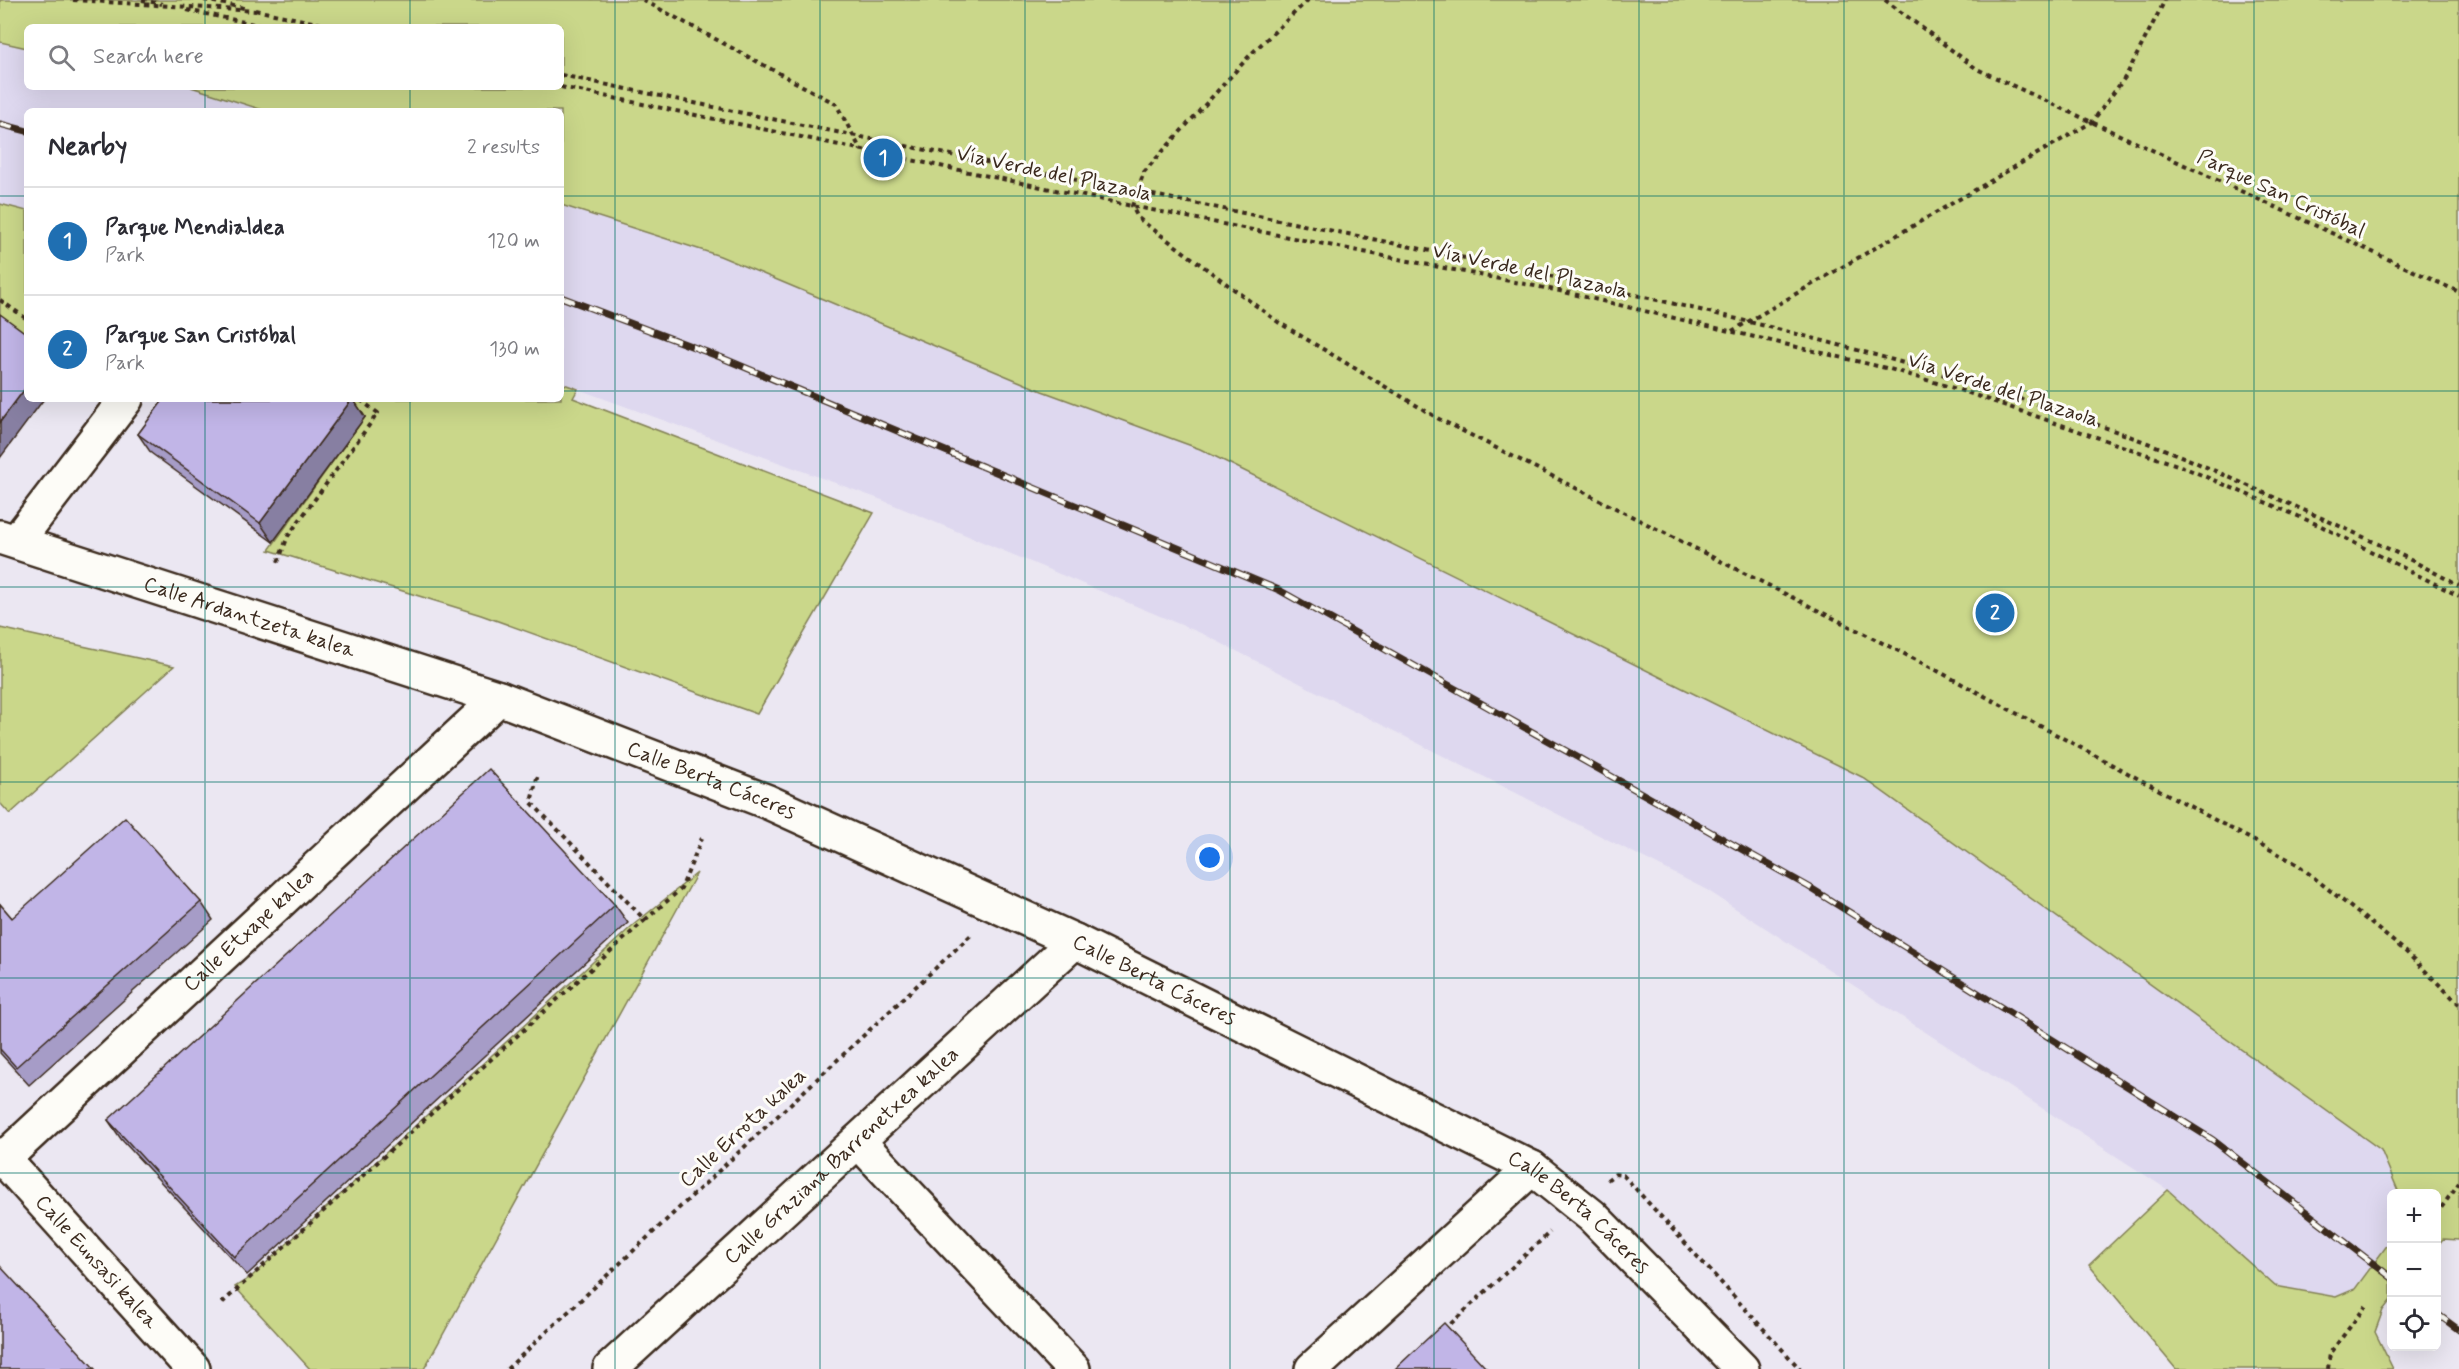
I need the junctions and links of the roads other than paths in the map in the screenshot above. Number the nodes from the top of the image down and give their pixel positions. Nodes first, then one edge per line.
1 (123, 402) edge
2 (9, 539) edge
3 (499, 698) junction
4 (1075, 941) junction
5 (858, 1141) junction
6 (1, 1158) edge
7 (1532, 1168) junction
8 (193, 1369) edge
9 (610, 1369) edge
10 (1072, 1369) edge
11 (1312, 1369) edge
12 (1742, 1369) edge

1 - 2 street
2 - 3 street, Calle Ardantzeta kalea
3 - 4 street, Calle Berta Cáceres
3 - 6 street, Calle Etxape kalea
4 - 5 street, Calle Graziana Barrenetxea kalea
4 - 7 street, Calle Berta Cáceres
5 - 9 street, Calle Graziana Barrenetxea kalea
5 - 10 street
6 - 8 street, Calle Eunsasi kalea
7 - 11 street
7 - 12 street, Calle Berta Cáceres

